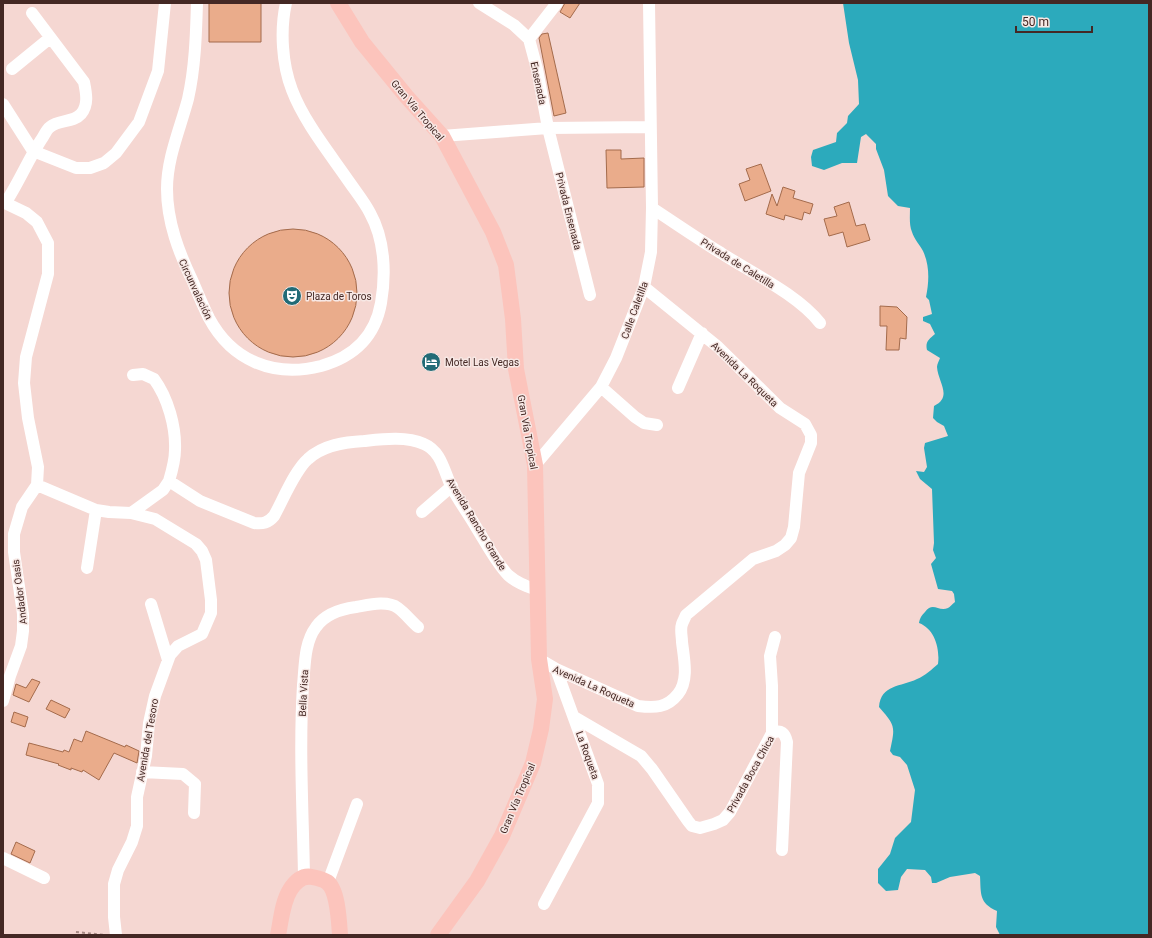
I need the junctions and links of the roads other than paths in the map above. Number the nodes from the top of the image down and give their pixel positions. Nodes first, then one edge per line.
1 (165, 3) edge
2 (197, 3) edge
3 (286, 3) edge
4 (338, 3) edge
5 (479, 3) edge
6 (557, 3) edge
7 (649, 3) edge
8 (32, 13) dead end
9 (50, 38) junction
10 (529, 39) junction
11 (12, 69) dead end
12 (3, 104) edge
13 (650, 127) junction
14 (548, 128) junction
15 (442, 136) junction
16 (33, 151) junction
17 (4, 202) edge
18 (652, 208) junction
19 (644, 287) junction
20 (590, 295) dead end
21 (820, 323) dead end
22 (702, 333) junction
23 (133, 375) dead end
24 (601, 387) junction
25 (678, 388) dead end
26 (658, 425) dead end
27 (535, 465) junction
28 (169, 481) junction
29 (37, 485) junction
30 (452, 486) junction
31 (96, 510) junction
32 (422, 512) dead end
33 (131, 514) junction
34 (87, 568) dead end
35 (537, 590) junction
36 (151, 604) dead end
37 (418, 627) dead end
38 (775, 636) dead end
39 (168, 660) junction
40 (539, 660) junction
41 (556, 669) junction
42 (6, 675) edge
43 (3, 701) edge
44 (574, 717) junction
45 (772, 733) junction
46 (142, 772) junction
47 (357, 804) dead end
48 (194, 813) dead end
49 (782, 850) dead end
50 (3, 858) edge
51 (304, 877) junction
52 (44, 878) dead end
53 (328, 882) junction
54 (544, 904) dead end
55 (116, 935) edge
56 (278, 935) edge
57 (340, 935) edge
58 (438, 935) edge

1 - 16 street
2 - 3 street, Circunvalación
4 - 15 main road, Gran Vía Tropical
5 - 10 street
6 - 10 street
7 - 13 street, Calle Caletilla
8 - 9 street
9 - 11 street
9 - 16 street
10 - 14 street, Ensenada
12 - 16 street
13 - 14 street
13 - 18 street, Calle Caletilla
14 - 15 street
14 - 20 street, Privada Ensenada
15 - 27 main road, Gran Vía Tropical
16 - 17 street
17 - 29 street
18 - 19 street, Calle Caletilla
18 - 21 street, Privada de Caletilla
19 - 22 street, Avenida La Roqueta
19 - 24 street, Calle Caletilla
22 - 25 street
22 - 41 street, Avenida La Roqueta
23 - 28 street
24 - 26 street
24 - 27 street, Calle Caletilla
27 - 35 main road, Gran Vía Tropical
28 - 30 street, Avenida Rancho Grande
28 - 33 street
29 - 31 street, Avenida del Tesoro
29 - 42 street, Andador Oasis
30 - 32 street
30 - 35 street, Avenida Rancho Grande
31 - 33 street, Avenida del Tesoro
31 - 34 street
33 - 39 street, Avenida del Tesoro
35 - 40 main road, Gran Vía Tropical
36 - 39 street
37 - 51 street, Bella Vista
38 - 45 street
39 - 46 street, Avenida del Tesoro
40 - 41 street, Avenida La Roqueta
40 - 58 main road, Gran Vía Tropical
41 - 44 street, La Roqueta
42 - 43 street, Andador Oasis
44 - 45 street, Privada Boca Chica
44 - 54 street, La Roqueta
45 - 49 street, Privada Boca Chica
46 - 48 street
46 - 55 street, Avenida del Tesoro
47 - 53 street
50 - 52 street
51 - 53 main road
51 - 56 main road
53 - 57 main road

